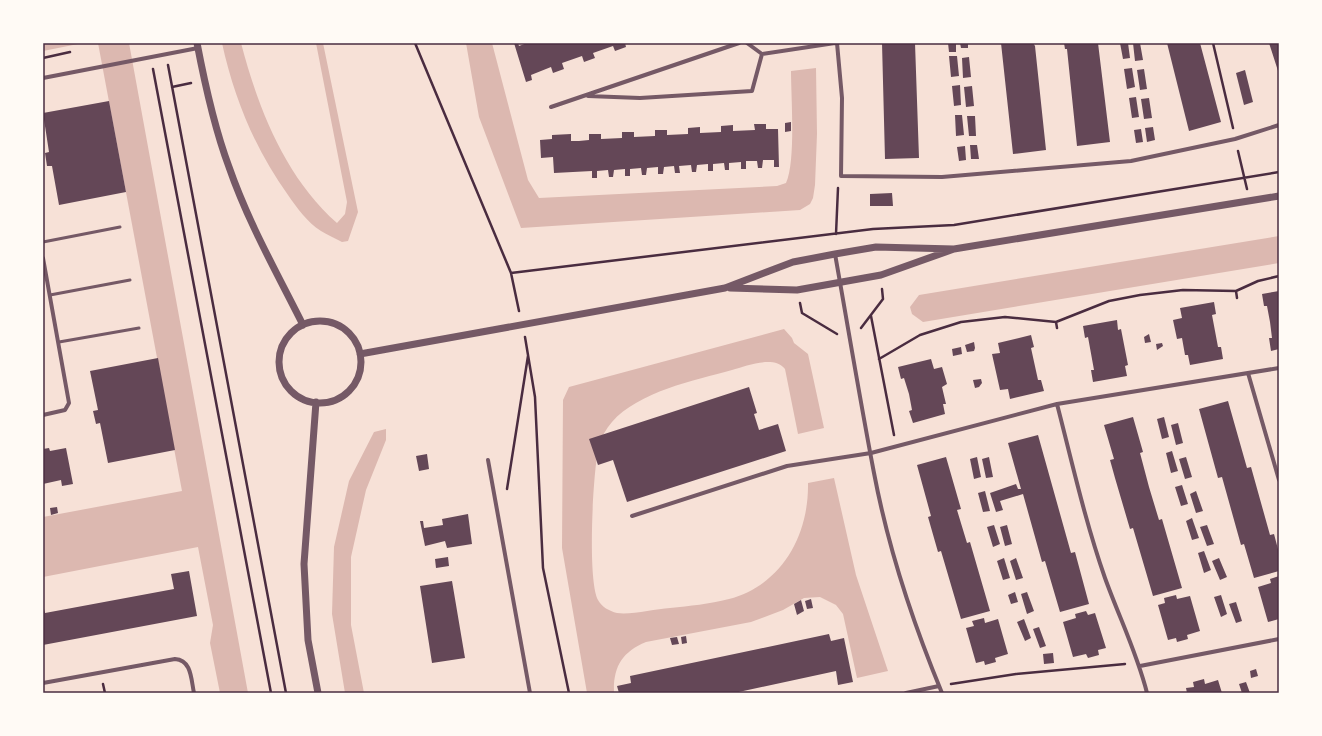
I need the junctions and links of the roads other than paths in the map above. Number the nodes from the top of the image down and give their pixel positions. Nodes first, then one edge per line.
1 (739, 43) edge
2 (747, 43) edge
3 (836, 43) edge
4 (198, 46) edge
5 (762, 54) junction
6 (43, 78) edge
7 (588, 96) junction
8 (551, 107) dead end
9 (1279, 124) edge
10 (1279, 196) edge
11 (120, 227) dead end
12 (43, 242) edge
13 (954, 249) junction
14 (835, 254) junction
15 (43, 258) edge
16 (130, 280) dead end
17 (840, 282) junction
18 (726, 288) junction
19 (50, 295) junction
20 (303, 325) junction
21 (139, 328) dead end
22 (59, 342) junction
23 (360, 354) junction
24 (1279, 368) edge
25 (1248, 373) junction
26 (316, 402) junction
27 (1057, 404) junction
28 (43, 415) edge
29 (871, 453) junction
30 (488, 460) dead end
31 (1279, 480) edge
32 (632, 516) dead end
33 (1279, 639) edge
34 (1140, 666) junction
35 (43, 683) edge
36 (939, 686) junction
37 (194, 693) edge
38 (318, 693) edge
39 (530, 693) edge
40 (906, 693) edge
41 (942, 693) edge
42 (1147, 693) edge

1 - 7 street
2 - 5 street
3 - 5 street
3 - 9 street
4 - 6 street
4 - 20 street
5 - 7 street
7 - 8 street
10 - 13 street
11 - 12 lane
13 - 14 street
13 - 17 street
14 - 17 street
14 - 18 street
15 - 19 street
16 - 19 lane
17 - 18 street
17 - 29 street
18 - 23 street
19 - 22 street
20 - 23 street
20 - 26 street
21 - 22 lane
22 - 28 street
23 - 26 street
24 - 25 street
25 - 27 street
25 - 31 street
26 - 38 street
27 - 29 street
27 - 34 street
29 - 32 street
29 - 36 street
30 - 39 street
33 - 34 street
34 - 42 street
35 - 37 street
36 - 40 street
36 - 41 street

